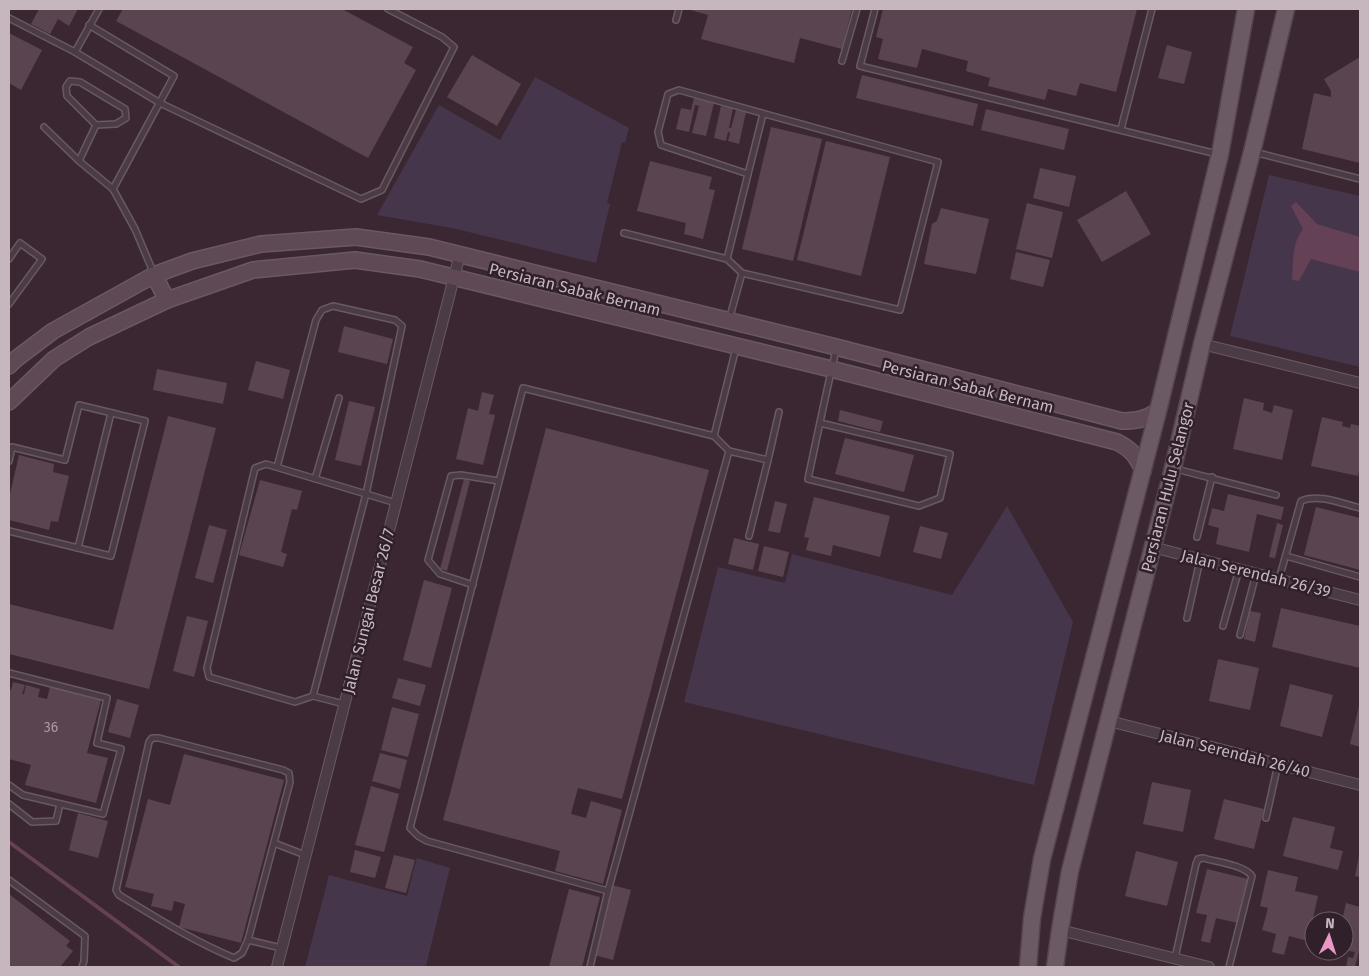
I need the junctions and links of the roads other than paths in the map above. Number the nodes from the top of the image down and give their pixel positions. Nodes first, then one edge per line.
1 (100, 9) edge
2 (388, 9) edge
3 (679, 9) edge
4 (857, 9) edge
5 (875, 9) edge
6 (1152, 9) edge
7 (1246, 9) edge
8 (1286, 9) edge
9 (1292, 9) edge
10 (9, 18) edge
11 (676, 20) dead end
12 (90, 24) junction
13 (1282, 29) junction
14 (75, 52) junction
15 (842, 62) dead end
16 (160, 102) junction
17 (763, 114) junction
18 (96, 125) junction
19 (44, 127) dead end
20 (1121, 129) junction
21 (1252, 152) junction
22 (1220, 154) junction
23 (79, 161) junction
24 (748, 174) junction
25 (1360, 179) edge
26 (113, 189) junction
27 (624, 233) dead end
28 (460, 254) junction
29 (9, 258) edge
30 (727, 259) junction
31 (742, 273) junction
32 (154, 275) junction
33 (454, 277) junction
34 (167, 300) junction
35 (9, 304) edge
36 (729, 320) junction
37 (1202, 344) junction
38 (737, 346) junction
39 (836, 347) junction
40 (11, 359) edge
41 (831, 369) junction
42 (1360, 383) edge
43 (339, 398) dead end
44 (9, 402) edge
45 (1158, 411) junction
46 (779, 412) dead end
47 (111, 413) junction
48 (820, 423) junction
49 (714, 436) junction
50 (730, 451) junction
51 (768, 460) junction
52 (9, 461) edge
53 (277, 467) junction
54 (1173, 468) junction
55 (1143, 471) junction
56 (1212, 478) junction
57 (315, 479) junction
58 (499, 481) junction
59 (366, 494) junction
60 (1276, 495) dead end
61 (396, 503) junction
62 (1360, 508) edge
63 (9, 530) edge
64 (749, 536) dead end
65 (1197, 537) dead end
66 (1152, 547) junction
67 (78, 548) junction
68 (1286, 556) junction
69 (1200, 559) junction
70 (1239, 569) junction
71 (1257, 574) junction
72 (1360, 577) edge
73 (1279, 579) junction
74 (473, 585) junction
75 (1360, 600) edge
76 (1187, 618) dead end
77 (1223, 626) dead end
78 (1240, 636) dead end
79 (9, 673) edge
80 (313, 696) junction
81 (344, 704) junction
82 (1109, 721) junction
83 (1278, 764) junction
84 (9, 785) edge
85 (1360, 785) edge
86 (9, 804) edge
87 (60, 804) junction
88 (1266, 818) dead end
89 (274, 843) junction
90 (305, 855) junction
91 (9, 880) edge
92 (608, 891) junction
93 (1060, 930) junction
94 (248, 940) junction
95 (282, 948) junction
96 (1175, 959) junction
97 (82, 967) edge
98 (277, 967) edge
99 (590, 967) edge
100 (1028, 967) edge
101 (1055, 967) edge
102 (1209, 967) edge
103 (1229, 967) edge

1 - 12 lane
2 - 16 lane
3 - 11 lane
4 - 15 lane
5 - 20 lane
6 - 20 lane
7 - 22 main road, Persiaran Hulu Selangor
8 - 13 main road, Persiaran Hulu Selangor
9 - 13 main road
10 - 14 lane
12 - 14 lane
12 - 16 lane
13 - 21 main road, Persiaran Hulu Selangor
14 - 16 lane
16 - 26 lane
17 - 24 lane
17 - 24 lane
17 - 31 lane
18 - 18 lane
18 - 23 lane
19 - 23 lane
20 - 22 lane
21 - 25 lane
21 - 37 main road, Persiaran Hulu Selangor
22 - 45 main road, Persiaran Hulu Selangor
23 - 26 lane
24 - 30 lane
26 - 32 lane
27 - 30 lane
28 - 32 street, Persiaran Sabak Bernam
28 - 33 street, Jalan Sungai Besar 26/7
28 - 36 street, Persiaran Sabak Bernam
29 - 35 lane
30 - 31 lane
31 - 36 lane
32 - 34 street
32 - 40 street, Persiaran Sabak Bernam
33 - 34 street, Persiaran Sabak Bernam
33 - 38 street, Persiaran Sabak Bernam
33 - 61 street, Jalan Sungai Besar 26/7
34 - 44 street, Persiaran Sabak Bernam
36 - 39 street, Persiaran Sabak Bernam
37 - 42 street
37 - 54 main road, Persiaran Hulu Selangor
38 - 41 street, Persiaran Sabak Bernam
38 - 49 lane
39 - 41 lane
39 - 45 street, Persiaran Sabak Bernam
41 - 48 lane
41 - 55 street, Persiaran Sabak Bernam
43 - 57 lane
45 - 55 main road, Persiaran Hulu Selangor
46 - 51 lane
47 - 52 lane
47 - 67 lane
47 - 67 lane
48 - 48 lane
49 - 50 lane
49 - 58 lane
50 - 51 lane
50 - 92 lane
51 - 64 lane
53 - 57 lane
53 - 59 lane
53 - 80 lane
54 - 56 lane
54 - 66 main road, Persiaran Hulu Selangor
55 - 100 main road, Persiaran Hulu Selangor
56 - 60 lane
56 - 65 lane
57 - 59 lane
58 - 74 lane
58 - 74 lane
59 - 61 lane
59 - 80 lane
61 - 81 street, Jalan Sungai Besar 26/7
62 - 68 lane
63 - 67 lane
66 - 69 street, Jalan Serendah 26/39
66 - 82 main road, Persiaran Hulu Selangor
68 - 72 lane
68 - 73 lane
69 - 70 street, Jalan Serendah 26/39
69 - 76 lane
70 - 71 street, Jalan Serendah 26/39
70 - 77 lane
71 - 73 street, Jalan Serendah 26/39
71 - 78 lane
73 - 75 street, Jalan Serendah 26/39
74 - 92 lane
79 - 87 lane
80 - 81 lane
81 - 90 street, Jalan Sungai Besar 26/7
82 - 83 street, Jalan Serendah 26/40
82 - 93 main road, Persiaran Hulu Selangor
83 - 85 street, Jalan Serendah 26/40
83 - 88 lane
84 - 87 lane
86 - 87 lane
89 - 90 lane
89 - 94 lane
89 - 94 lane
90 - 95 street, Jalan Sungai Besar 26/7
91 - 97 lane
92 - 99 lane
93 - 96 street
93 - 101 main road, Persiaran Hulu Selangor
94 - 95 lane
95 - 98 street, Jalan Sungai Besar 26/7
96 - 102 street
96 - 103 lane

